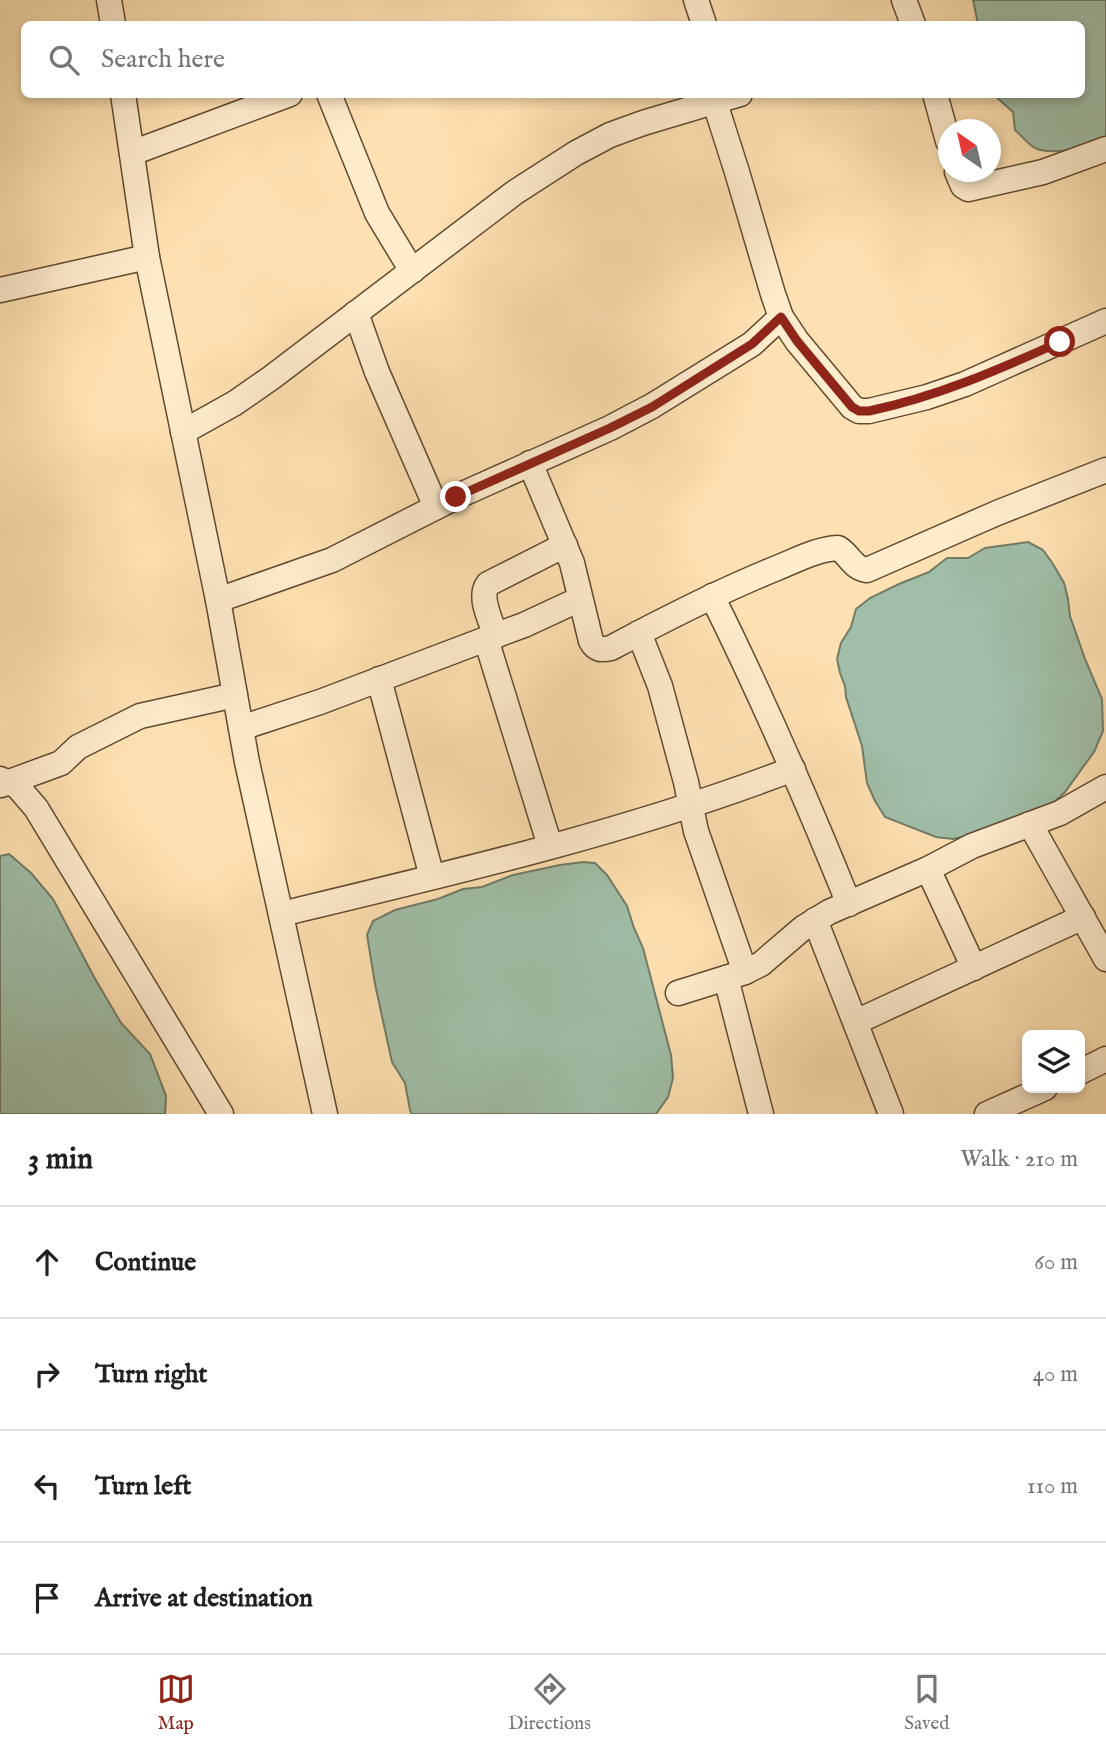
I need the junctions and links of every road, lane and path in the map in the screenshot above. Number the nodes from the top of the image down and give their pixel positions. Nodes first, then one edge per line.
1 (109, 0) edge
2 (696, 0) edge
3 (904, 0) edge
4 (112, 21) edge
5 (703, 21) edge
6 (913, 21) edge
7 (124, 98) edge
8 (279, 98) edge
9 (331, 98) edge
10 (727, 98) edge
11 (936, 98) edge
12 (942, 119) edge
13 (1106, 149) edge
14 (132, 153) junction
15 (961, 182) edge
16 (999, 182) edge
17 (1001, 182) edge
18 (147, 257) junction
19 (412, 271) junction
20 (0, 290) edge
21 (356, 313) junction
22 (781, 317) junction
23 (1106, 321) edge
24 (183, 432) junction
25 (530, 463) junction
26 (1106, 470) edge
27 (436, 507) junction
28 (565, 545) junction
29 (712, 596) junction
30 (580, 599) junction
31 (218, 600) junction
32 (639, 633) junction
33 (491, 638) junction
34 (379, 679) junction
35 (235, 695) junction
36 (241, 728) junction
37 (793, 769) junction
38 (3, 782) edge
39 (1106, 787) edge
40 (690, 806) junction
41 (1030, 824) junction
42 (550, 846) junction
43 (928, 869) junction
44 (432, 877) junction
45 (849, 904) junction
46 (281, 915) junction
47 (1083, 917) junction
48 (815, 920) junction
49 (1106, 959) edge
50 (974, 968) junction
51 (736, 975) junction
52 (678, 993) dead end
53 (856, 1022) junction
54 (1106, 1059) edge
55 (1085, 1070) edge
56 (1034, 1093) edge
57 (322, 1113) edge
58 (221, 1114) edge
59 (761, 1114) edge
60 (891, 1114) edge
61 (987, 1114) edge

1 - 4 street
2 - 5 street
3 - 6 street
7 - 14 street
8 - 14 street
9 - 19 street
10 - 19 street
10 - 22 street
11 - 12 street
13 - 17 street
14 - 18 street
15 - 16 street
18 - 20 street
18 - 24 street
19 - 21 street
21 - 24 street
21 - 27 street
22 - 23 street
22 - 25 street
24 - 31 street
25 - 27 street
25 - 28 street
26 - 29 street
27 - 31 street
28 - 30 street
28 - 33 street
29 - 32 street
29 - 37 street
30 - 32 street
30 - 33 street
31 - 35 street
32 - 40 street
33 - 34 street
33 - 42 street
34 - 36 street
34 - 44 street
35 - 36 street
35 - 38 street
36 - 46 street
37 - 40 street
37 - 45 street
38 - 58 street
39 - 41 street
40 - 42 street
40 - 51 street
41 - 43 street
41 - 47 street
42 - 44 street
43 - 45 street
43 - 50 street
44 - 46 street
45 - 48 street
46 - 57 street
47 - 49 street
47 - 50 street
48 - 51 street
48 - 53 street
50 - 53 street
51 - 52 street
51 - 59 street
53 - 60 street
54 - 55 street
56 - 61 street

